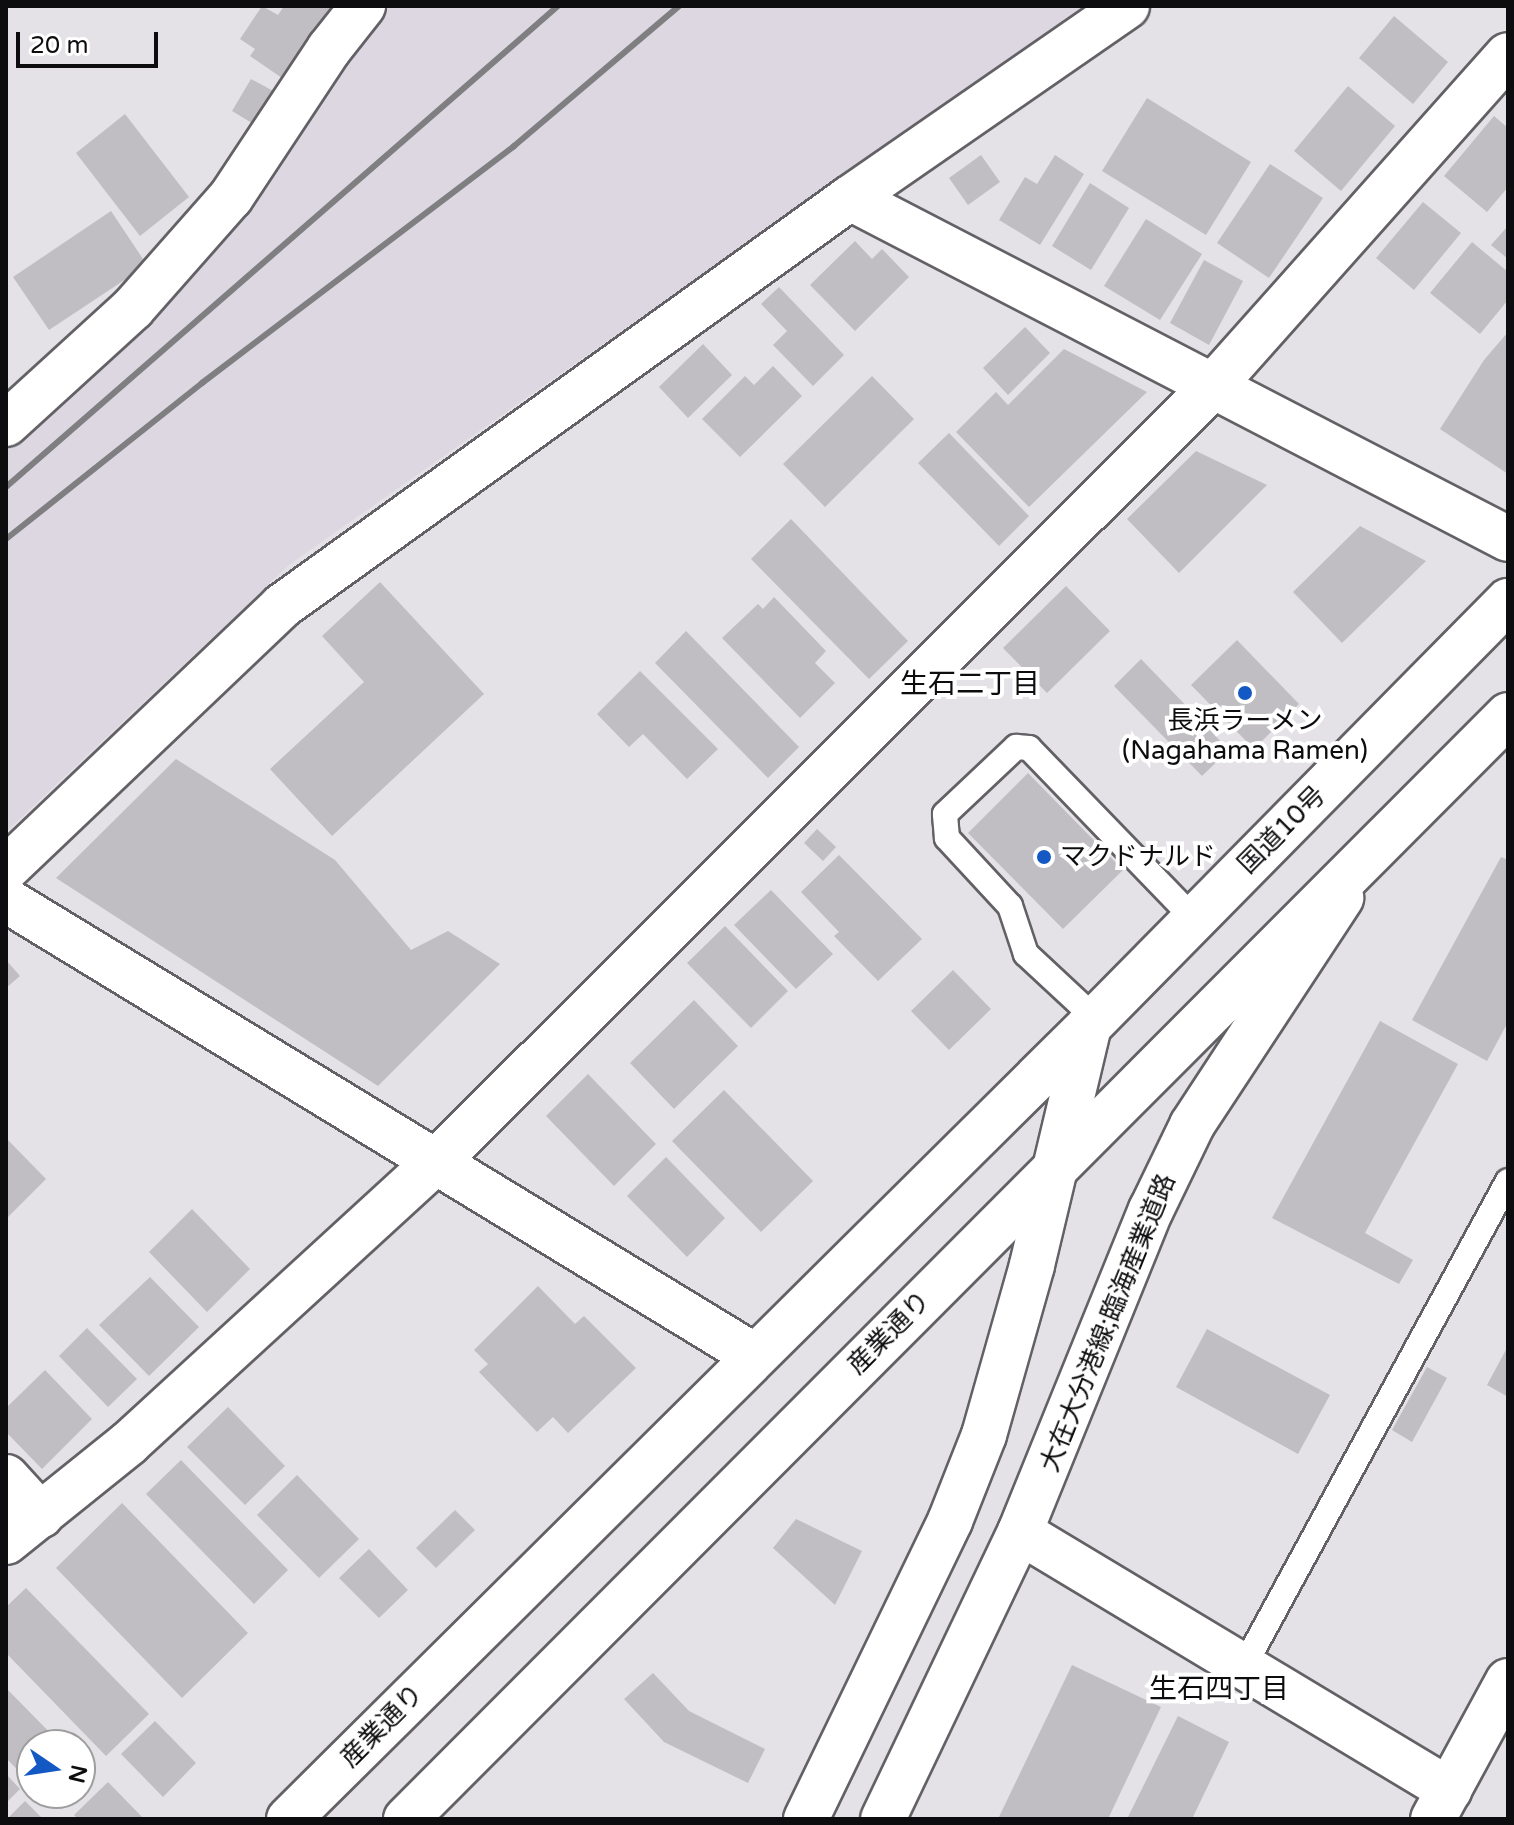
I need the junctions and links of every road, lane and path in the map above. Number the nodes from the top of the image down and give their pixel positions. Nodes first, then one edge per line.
1 (363, 6) edge
2 (1127, 6) edge
3 (1508, 55) edge
4 (850, 198) junction
5 (1213, 386) junction
6 (6, 424) edge
7 (1508, 539) edge
8 (1508, 601) edge
9 (1508, 715) edge
10 (1374, 850) junction
11 (6, 869) edge
12 (6, 900) edge
13 (1194, 919) junction
14 (1092, 1022) junction
15 (436, 1162) junction
16 (1054, 1168) junction
17 (1508, 1181) edge
18 (753, 1355) junction
19 (6, 1477) edge
20 (41, 1515) junction
21 (1020, 1532) junction
22 (6, 1542) edge
23 (1244, 1666) junction
24 (1508, 1681) edge
25 (1441, 1804) edge
26 (289, 1819) edge
27 (406, 1819) edge
28 (806, 1819) edge
29 (883, 1819) edge

1 - 6 main road
2 - 4 main road
3 - 5 main road
4 - 5 main road
4 - 11 main road
5 - 7 main road
5 - 15 main road
8 - 13 main road, 国道10号
9 - 10 main road
10 - 16 main road, 産業通り
10 - 21 main road, 大在大分港線;臨海産業道路
12 - 15 main road
13 - 14 main road, 国道10号
13 - 14 lane
14 - 16 main road
14 - 18 main road, 産業通り
15 - 18 main road
15 - 20 main road
16 - 27 main road, 産業通り
16 - 28 main road
17 - 23 lane
18 - 26 main road, 産業通り
19 - 20 main road
20 - 22 main road
21 - 23 main road
21 - 29 main road, 大在大分港線;臨海産業道路
23 - 25 main road
24 - 25 main road

